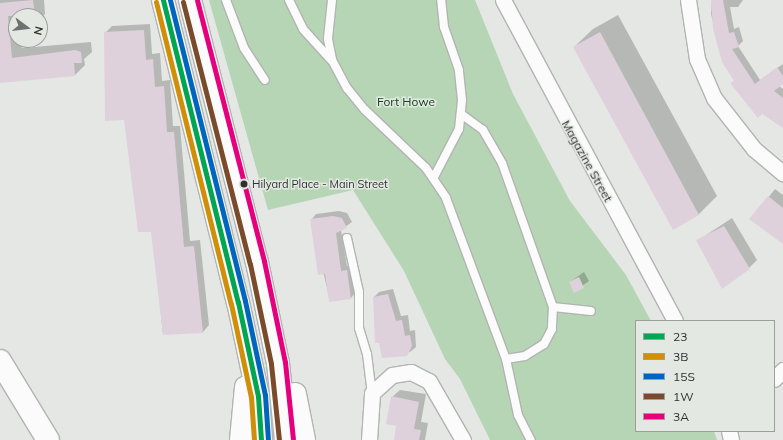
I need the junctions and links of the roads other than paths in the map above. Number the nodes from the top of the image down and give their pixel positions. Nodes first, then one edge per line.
1 (163, 0) edge
2 (190, 0) edge
3 (226, 0) edge
4 (289, 0) edge
5 (332, 0) edge
6 (441, 0) edge
7 (503, 0) edge
8 (688, 0) edge
9 (332, 60) junction
10 (265, 80) dead end
11 (461, 114) junction
12 (781, 168) edge
13 (434, 177) junction
14 (347, 238) dead end
15 (257, 262) junction
16 (238, 302) junction
17 (553, 307) junction
18 (591, 311) dead end
19 (674, 320) edge
20 (506, 359) junction
21 (0, 361) edge
22 (783, 370) edge
23 (775, 378) edge
24 (372, 393) junction
25 (48, 440) edge
26 (241, 440) edge
27 (261, 440) edge
28 (286, 440) edge
29 (304, 440) edge
30 (370, 440) edge
31 (463, 440) edge
32 (531, 440) edge

1 - 16 main road
2 - 15 main road
3 - 10 lane
4 - 9 lane
5 - 9 lane
6 - 11 lane
7 - 19 street, Magazine Street
8 - 12 street
9 - 13 lane
11 - 13 lane
11 - 17 lane
13 - 20 lane
14 - 24 lane
15 - 28 main road
15 - 29 main road
16 - 26 main road
16 - 27 main road
17 - 18 lane
17 - 20 lane
20 - 32 lane
21 - 25 main road
22 - 23 street
24 - 30 street
24 - 31 street

